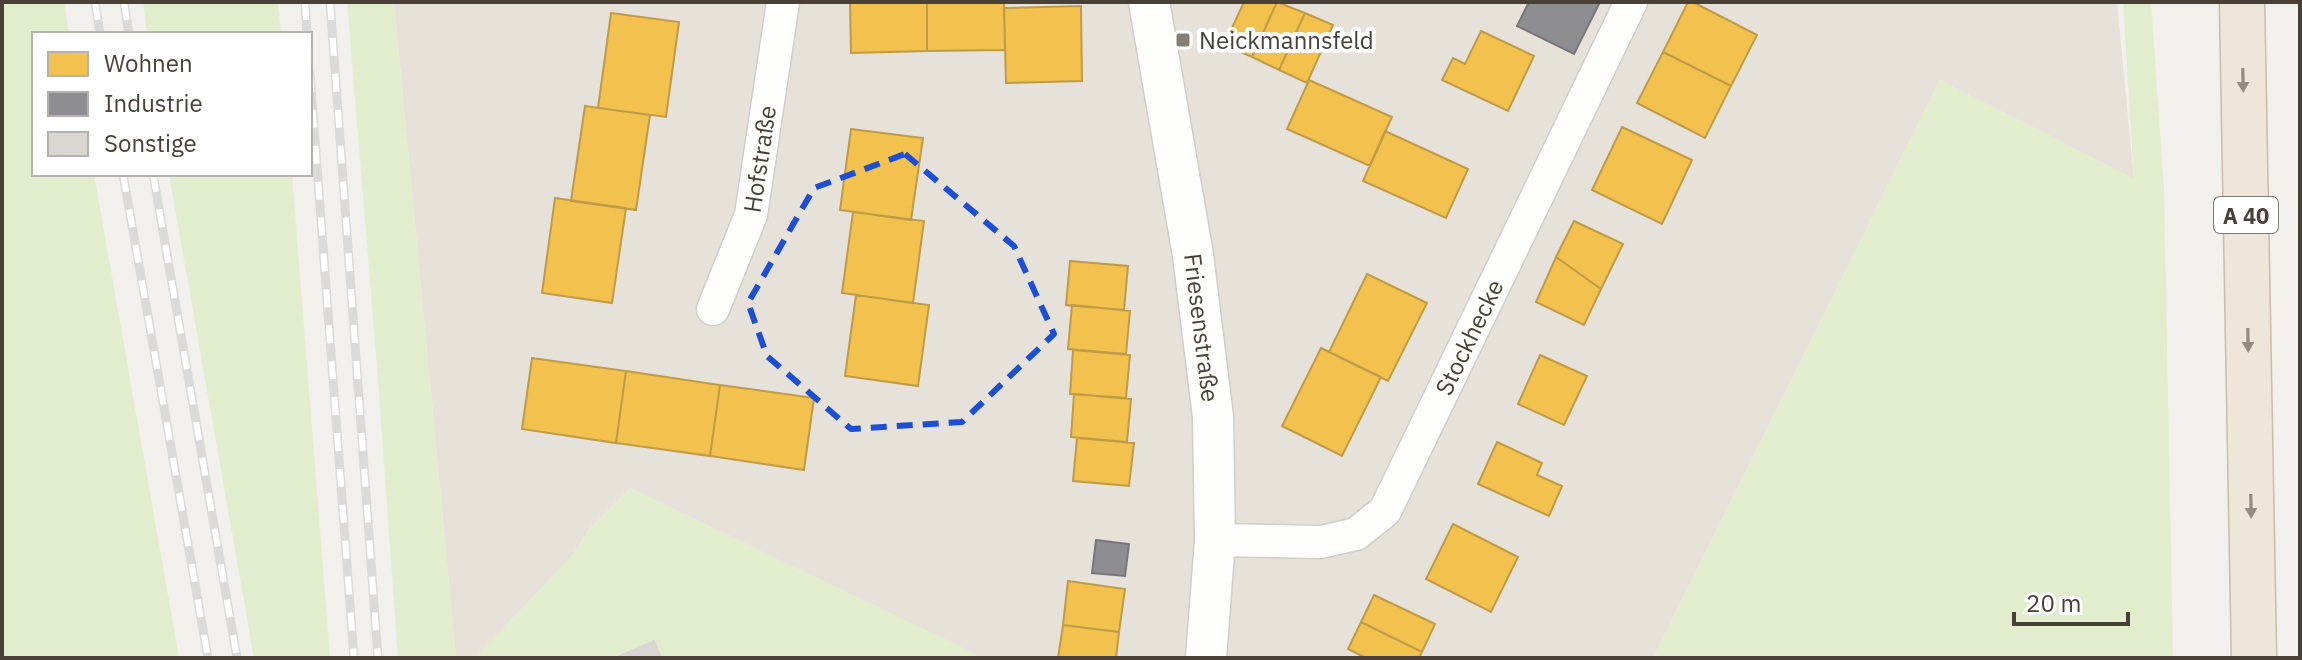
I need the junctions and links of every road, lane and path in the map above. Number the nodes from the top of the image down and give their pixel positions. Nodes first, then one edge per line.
1 (783, 2) edge
2 (1149, 2) edge
3 (1631, 2) edge
4 (2242, 2) edge
5 (713, 309) dead end
6 (1215, 540) junction
7 (1206, 658) edge
8 (2254, 658) edge

1 - 5 street, Hofstraße
2 - 6 street, Friesenstraße
3 - 6 street, Stockhecke
4 -> 8 highway, A 40
6 - 7 street, Friesenstraße

